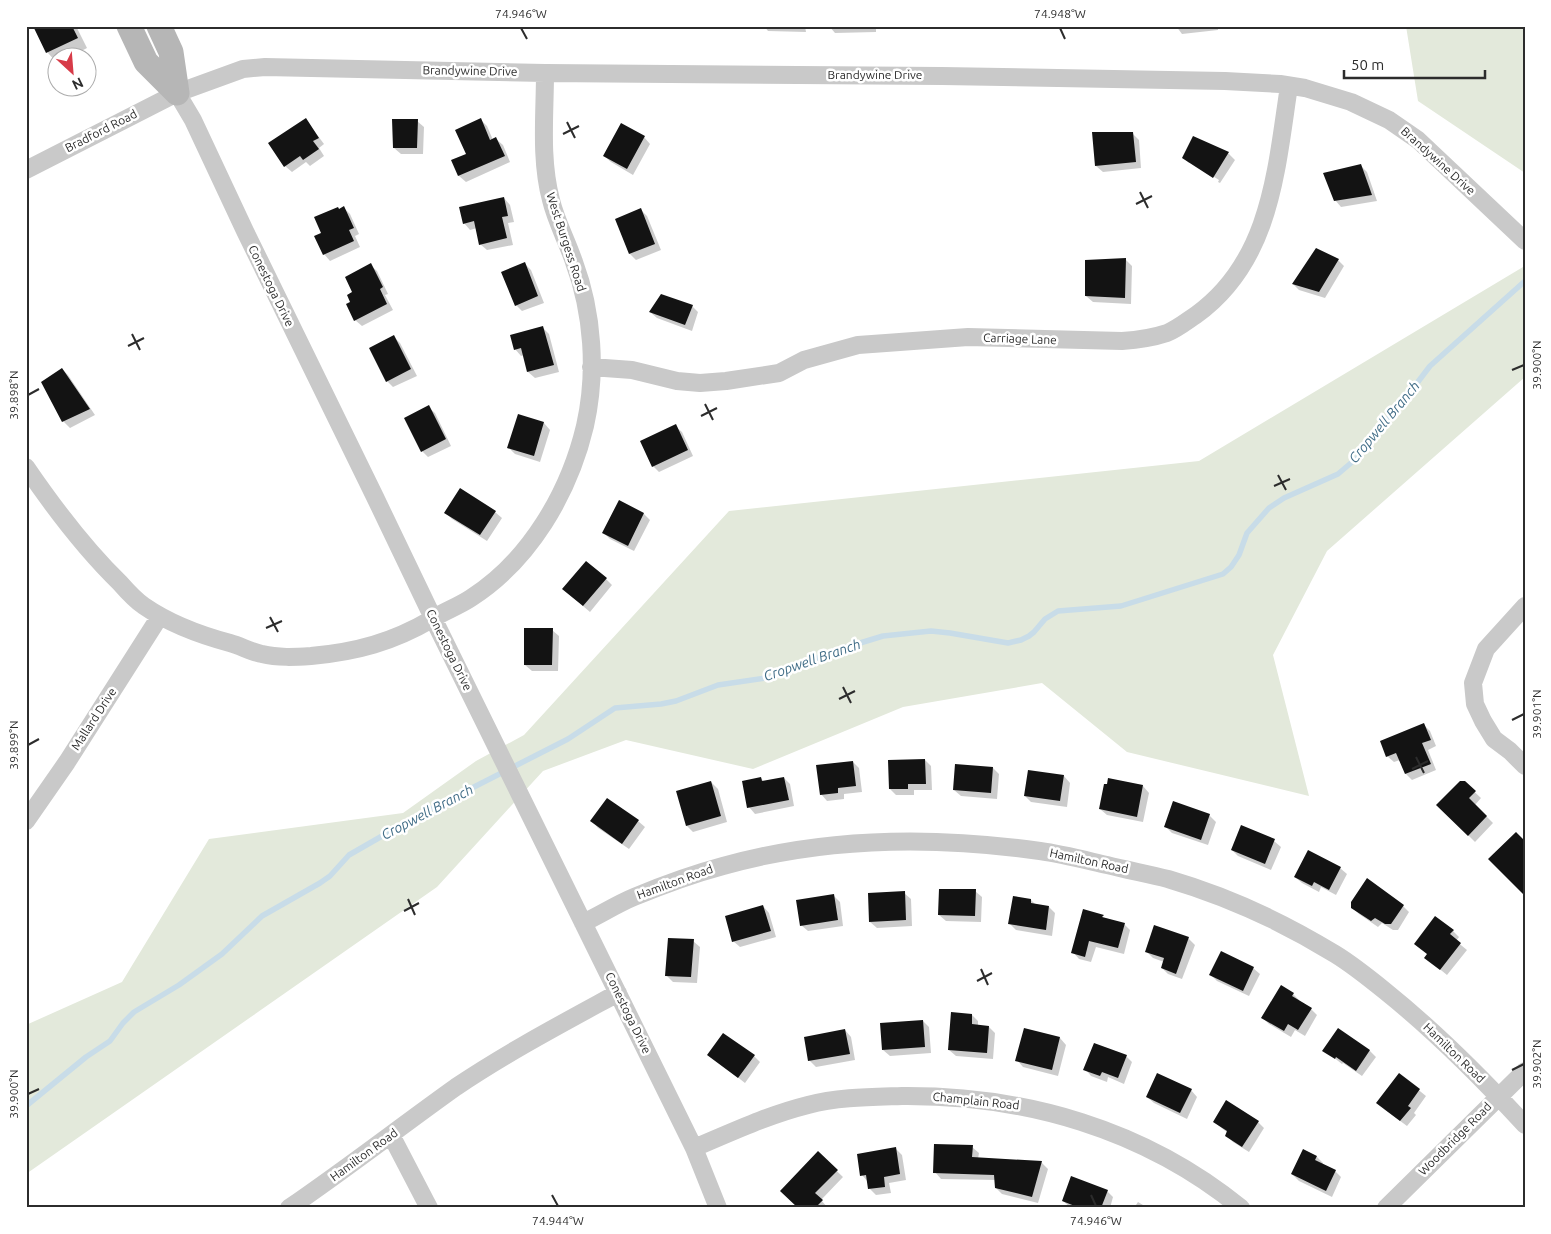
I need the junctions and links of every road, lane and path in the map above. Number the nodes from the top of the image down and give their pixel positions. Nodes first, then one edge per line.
1 (128, 26) edge
2 (159, 26) edge
3 (545, 72) junction
4 (1289, 86) junction
5 (177, 93) junction
6 (26, 170) edge
7 (1525, 241) edge
8 (591, 367) junction
9 (26, 467) edge
10 (1525, 606) edge
11 (160, 616) junction
12 (433, 618) junction
13 (1525, 766) edge
14 (26, 821) edge
15 (583, 923) junction
16 (618, 993) junction
17 (1525, 1071) edge
18 (1498, 1096) junction
19 (1525, 1125) edge
20 (392, 1135) junction
21 (694, 1148) junction
22 (289, 1208) edge
23 (429, 1208) edge
24 (718, 1208) edge
25 (1241, 1208) edge
26 (1386, 1208) edge

1 - 5 street, Conestoga Drive
2 - 5 street, Conestoga Drive
3 - 4 street, Brandywine Drive
3 - 5 street, Brandywine Drive
3 - 8 street, West Burgess Road
4 - 7 street, Brandywine Drive
4 - 8 street, Carriage Lane
5 - 6 street, Bradford Road
5 - 12 street, Conestoga Drive
8 - 12 street, West Burgess Road
9 - 11 street, West Burgess Road
10 - 13 street
11 - 12 street, West Burgess Road
11 - 14 street, Mallard Drive
12 - 15 street, Conestoga Drive
15 - 16 street, Conestoga Drive
15 - 18 street, Hamilton Road
16 - 20 street, Hamilton Road
16 - 21 street, Conestoga Drive
17 - 18 street, Woodbridge Road
18 - 19 street, Hamilton Road
18 - 26 street, Woodbridge Road
20 - 22 street, Hamilton Road
20 - 23 street
21 - 24 street, Conestoga Drive
21 - 25 street, Champlain Road

